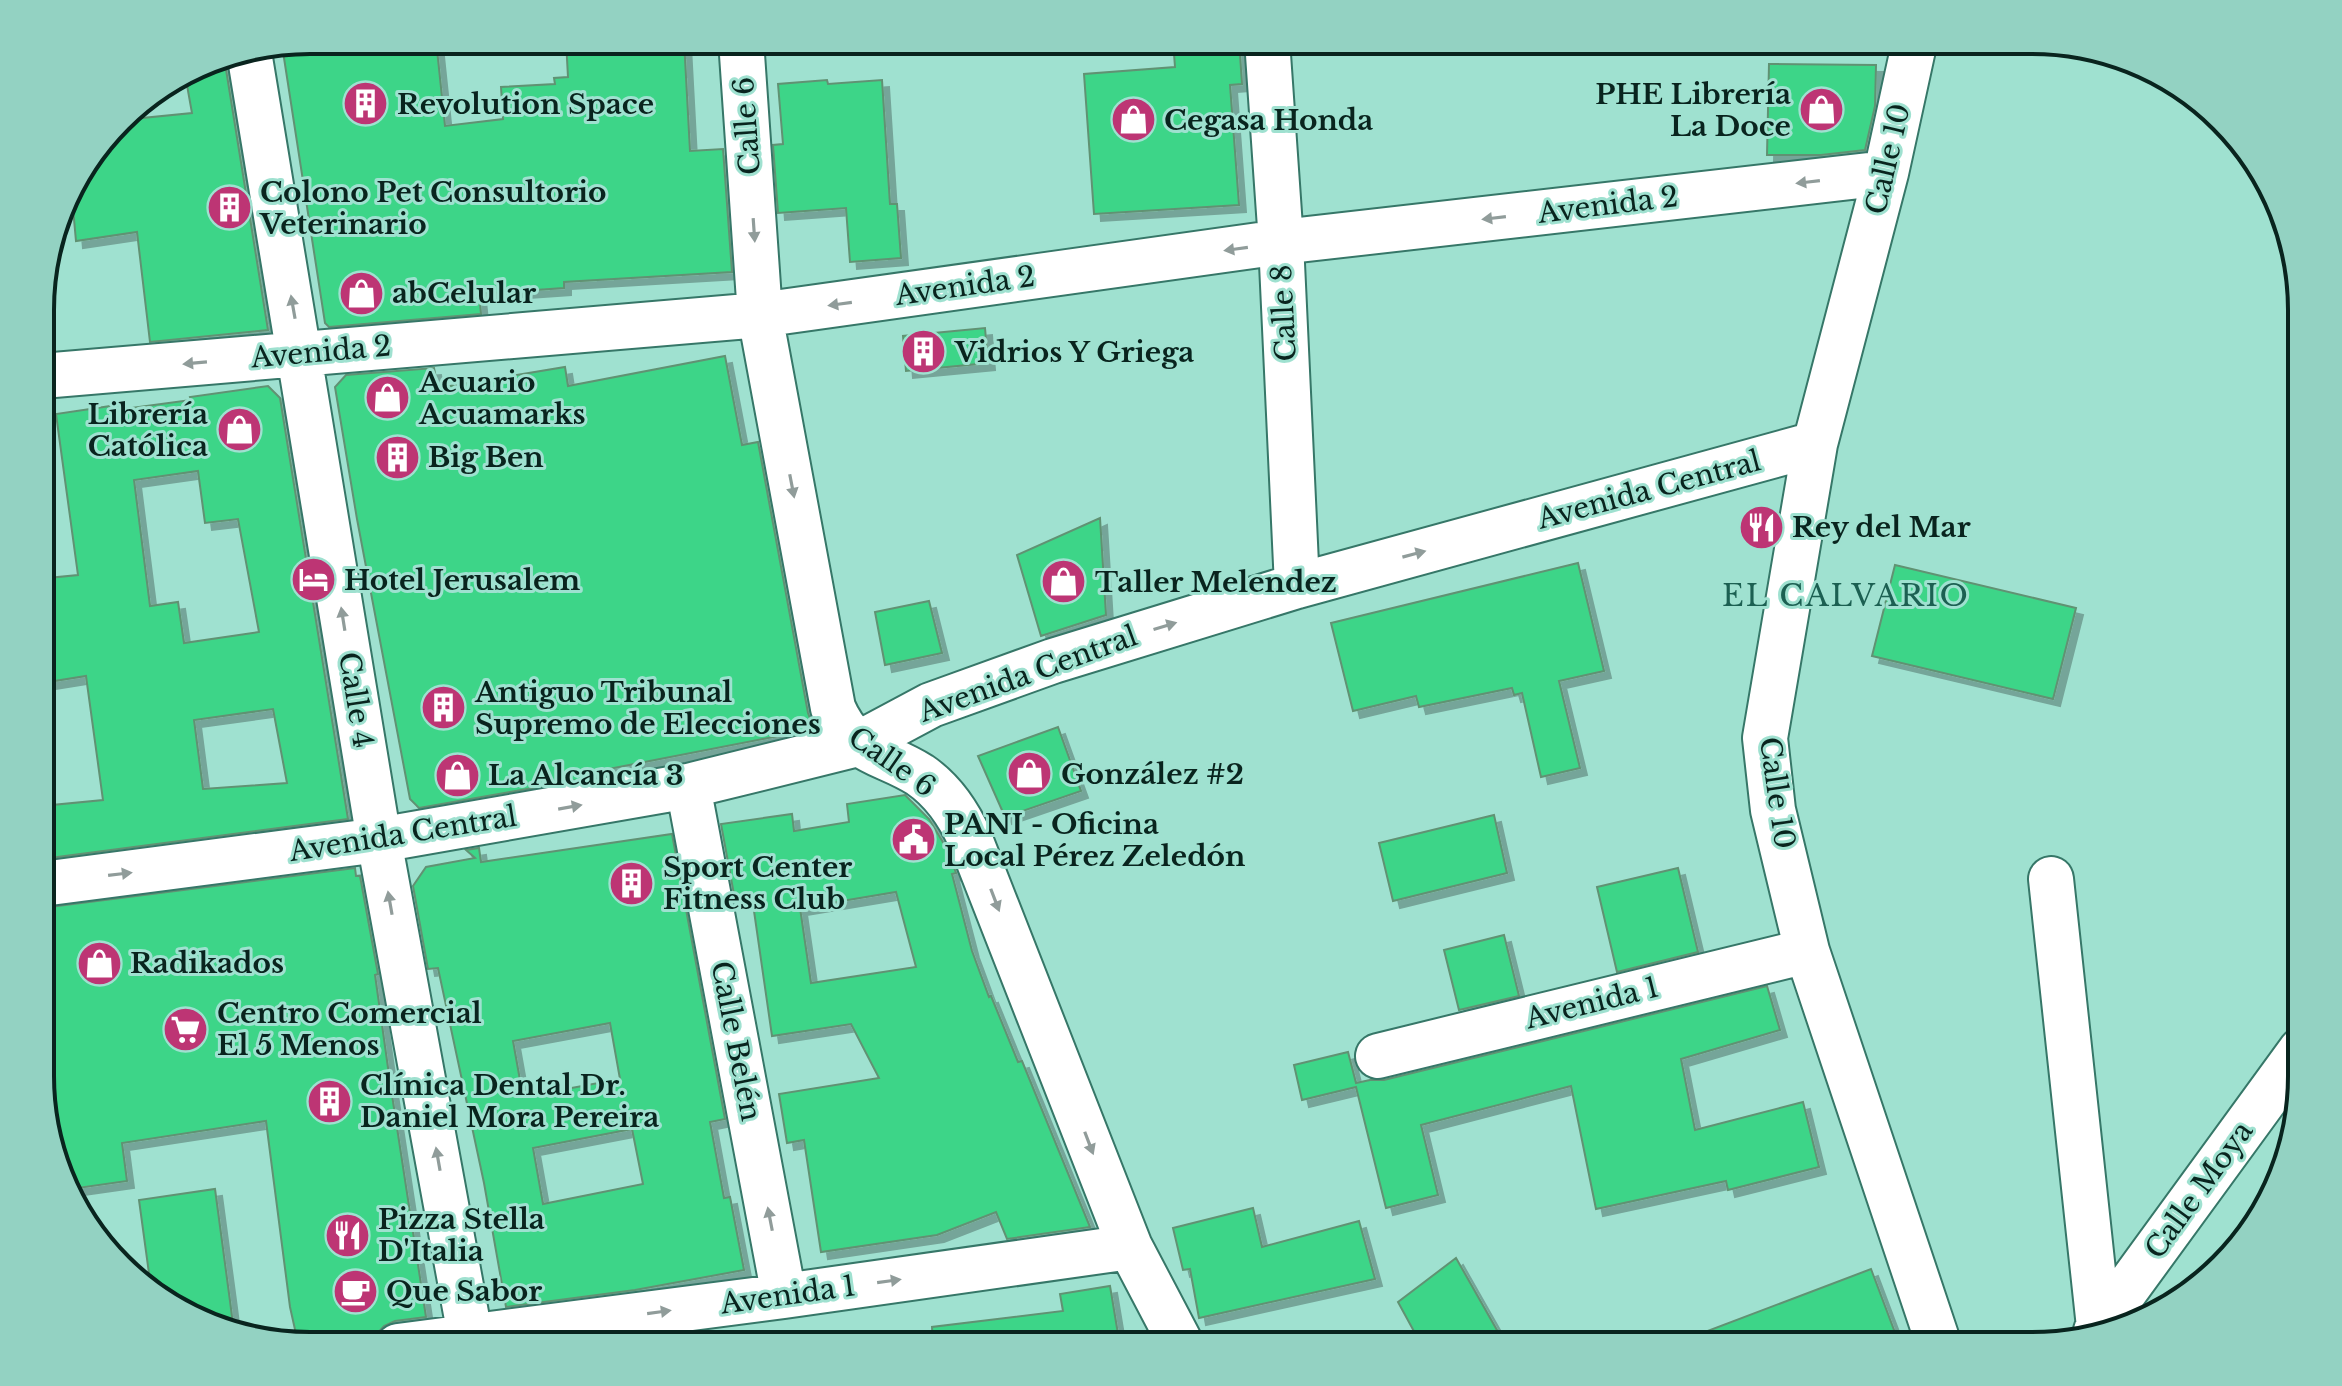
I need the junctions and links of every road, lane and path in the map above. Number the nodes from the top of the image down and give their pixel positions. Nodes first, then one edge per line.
1 (742, 54) edge
2 (1268, 54) edge
3 (1912, 54) edge
4 (251, 61) edge
5 (1886, 173) junction
6 (1281, 242) junction
7 (760, 315) junction
8 (301, 354) junction
9 (54, 375) edge
10 (1815, 444) junction
11 (1297, 586) junction
12 (858, 744) junction
13 (688, 786) junction
14 (379, 840) junction
15 (2051, 879) dead end
16 (54, 882) edge
17 (1807, 951) junction
18 (1378, 1056) dead end
19 (2287, 1069) edge
20 (1130, 1247) junction
21 (784, 1296) junction
22 (2104, 1321) edge
23 (2097, 1323) edge
24 (1934, 1331) edge
25 (469, 1332) edge
26 (540, 1332) edge
27 (1174, 1332) edge

1 -> 7 street, Calle 6
2 - 6 street, Calle 8
3 - 5 street, Calle 10
8 -> 4 street, Calle 4
5 -> 6 street, Avenida 2
5 - 10 street, Calle 10
6 -> 7 street, Avenida 2
6 - 11 street, Calle 8
7 - 8 street, Avenida 2
7 -> 12 street, Calle 6
8 -> 9 street, Avenida 2
14 -> 8 street, Calle 4
11 -> 10 street, Avenida Central
10 - 17 street, Calle 10
12 -> 11 street, Avenida Central
12 - 13 street, Avenida Central
12 -> 20 street, Calle 6
14 -> 13 street, Avenida Central
21 -> 13 street, Calle Belén
16 -> 14 street, Avenida Central
25 -> 14 street, Calle 4
15 - 23 street
17 - 18 street, Avenida 1
17 - 24 street, Calle 10
19 - 22 street, Calle Moya
21 -> 20 street, Avenida 1
20 - 27 street, Calle 6
26 -> 21 street, Avenida 1

